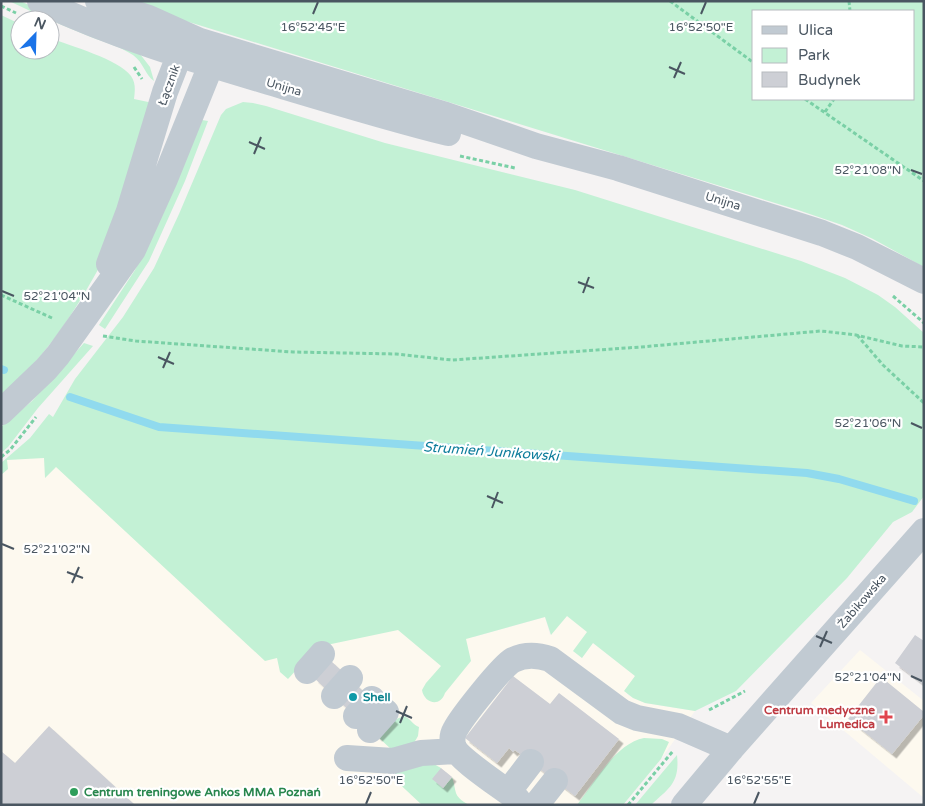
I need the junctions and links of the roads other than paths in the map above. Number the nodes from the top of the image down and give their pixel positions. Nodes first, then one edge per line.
1 (40, 1) edge
2 (98, 1) edge
3 (200, 41) junction
4 (179, 56) junction
5 (211, 65) junction
6 (536, 146) junction
7 (914, 277) edge
8 (924, 294) edge
9 (93, 324) junction
10 (1, 412) edge
11 (923, 531) edge
12 (731, 749) junction
13 (456, 751) junction
14 (347, 758) dead end
15 (531, 762) dead end
16 (555, 780) dead end
17 (515, 798) edge
18 (536, 805) edge
19 (684, 805) edge

1 - 4 street, Unijna
2 - 3 street, Unijna
3 - 4 street, Łącznik
3 - 5 street
3 - 6 street, Unijna
4 - 5 street, Unijna
4 - 9 street, Łącznik
5 - 6 street, Unijna
5 - 9 street, Łącznik
6 - 7 street, Unijna
7 - 8 street, Unijna
9 - 10 street, Łącznik
11 - 12 street, Żabikowska
12 - 13 street
12 - 19 street, Żabikowska
13 - 14 street
13 - 17 street
15 - 17 street
16 - 18 street

